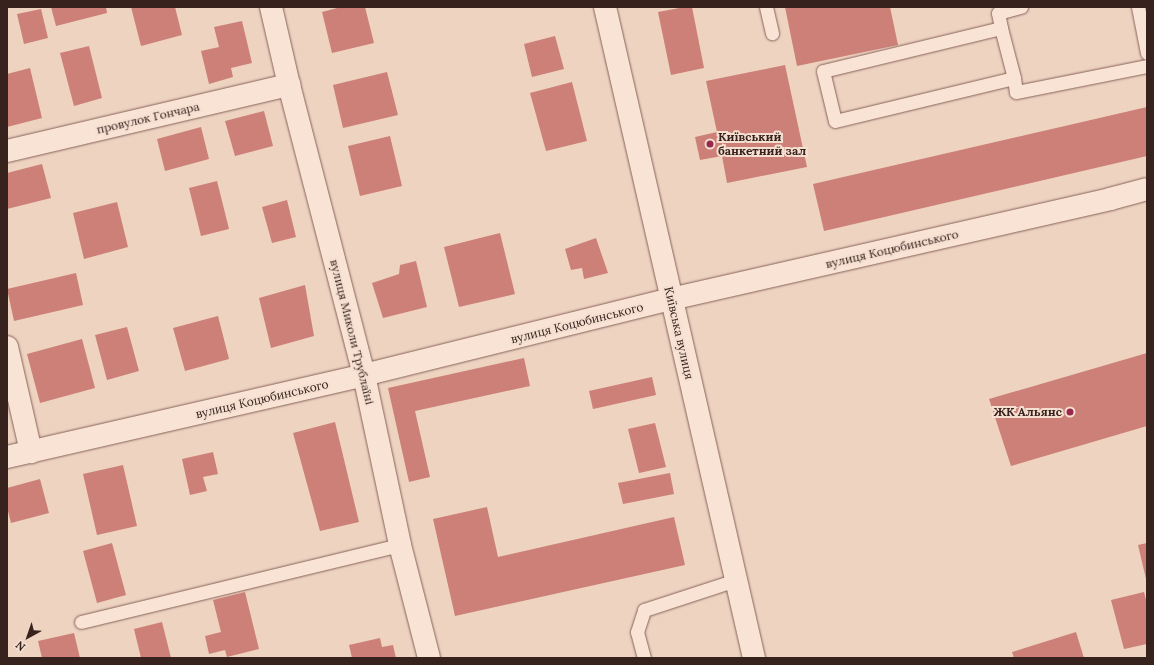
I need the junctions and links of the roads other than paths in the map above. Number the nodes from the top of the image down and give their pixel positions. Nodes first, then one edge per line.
1 (271, 7) edge
2 (605, 7) edge
3 (766, 7) edge
4 (1021, 7) edge
5 (1138, 7) edge
6 (997, 10) edge
7 (1001, 28) junction
8 (772, 33) dead end
9 (1147, 54) edge
10 (1147, 66) edge
11 (1014, 78) junction
12 (289, 85) junction
13 (7, 151) edge
14 (1147, 189) edge
15 (671, 300) junction
16 (7, 347) edge
17 (364, 375) junction
18 (31, 452) junction
19 (7, 457) edge
20 (400, 545) junction
21 (736, 580) junction
22 (81, 622) dead end
23 (429, 658) edge
24 (644, 658) edge
25 (754, 658) edge

1 - 12 street, вулиця Миколи Трублаїні
2 - 15 street, Київська вулиця
3 - 8 lane
4 - 6 lane
5 - 9 lane
6 - 7 lane
7 - 11 lane
7 - 11 lane
10 - 11 lane
12 - 13 street, провулок Гончара
12 - 17 street, вулиця Миколи Трублаїні
14 - 15 street, вулиця Коцюбинського
15 - 17 street, вулиця Коцюбинського
15 - 21 street, Київська вулиця
16 - 18 street
17 - 18 street, вулиця Коцюбинського
17 - 20 street, вулиця Миколи Трублаїні
18 - 19 street, вулиця Коцюбинського
20 - 22 lane
20 - 23 street, вулиця Миколи Трублаїні
21 - 24 lane
21 - 25 street, Київська вулиця

